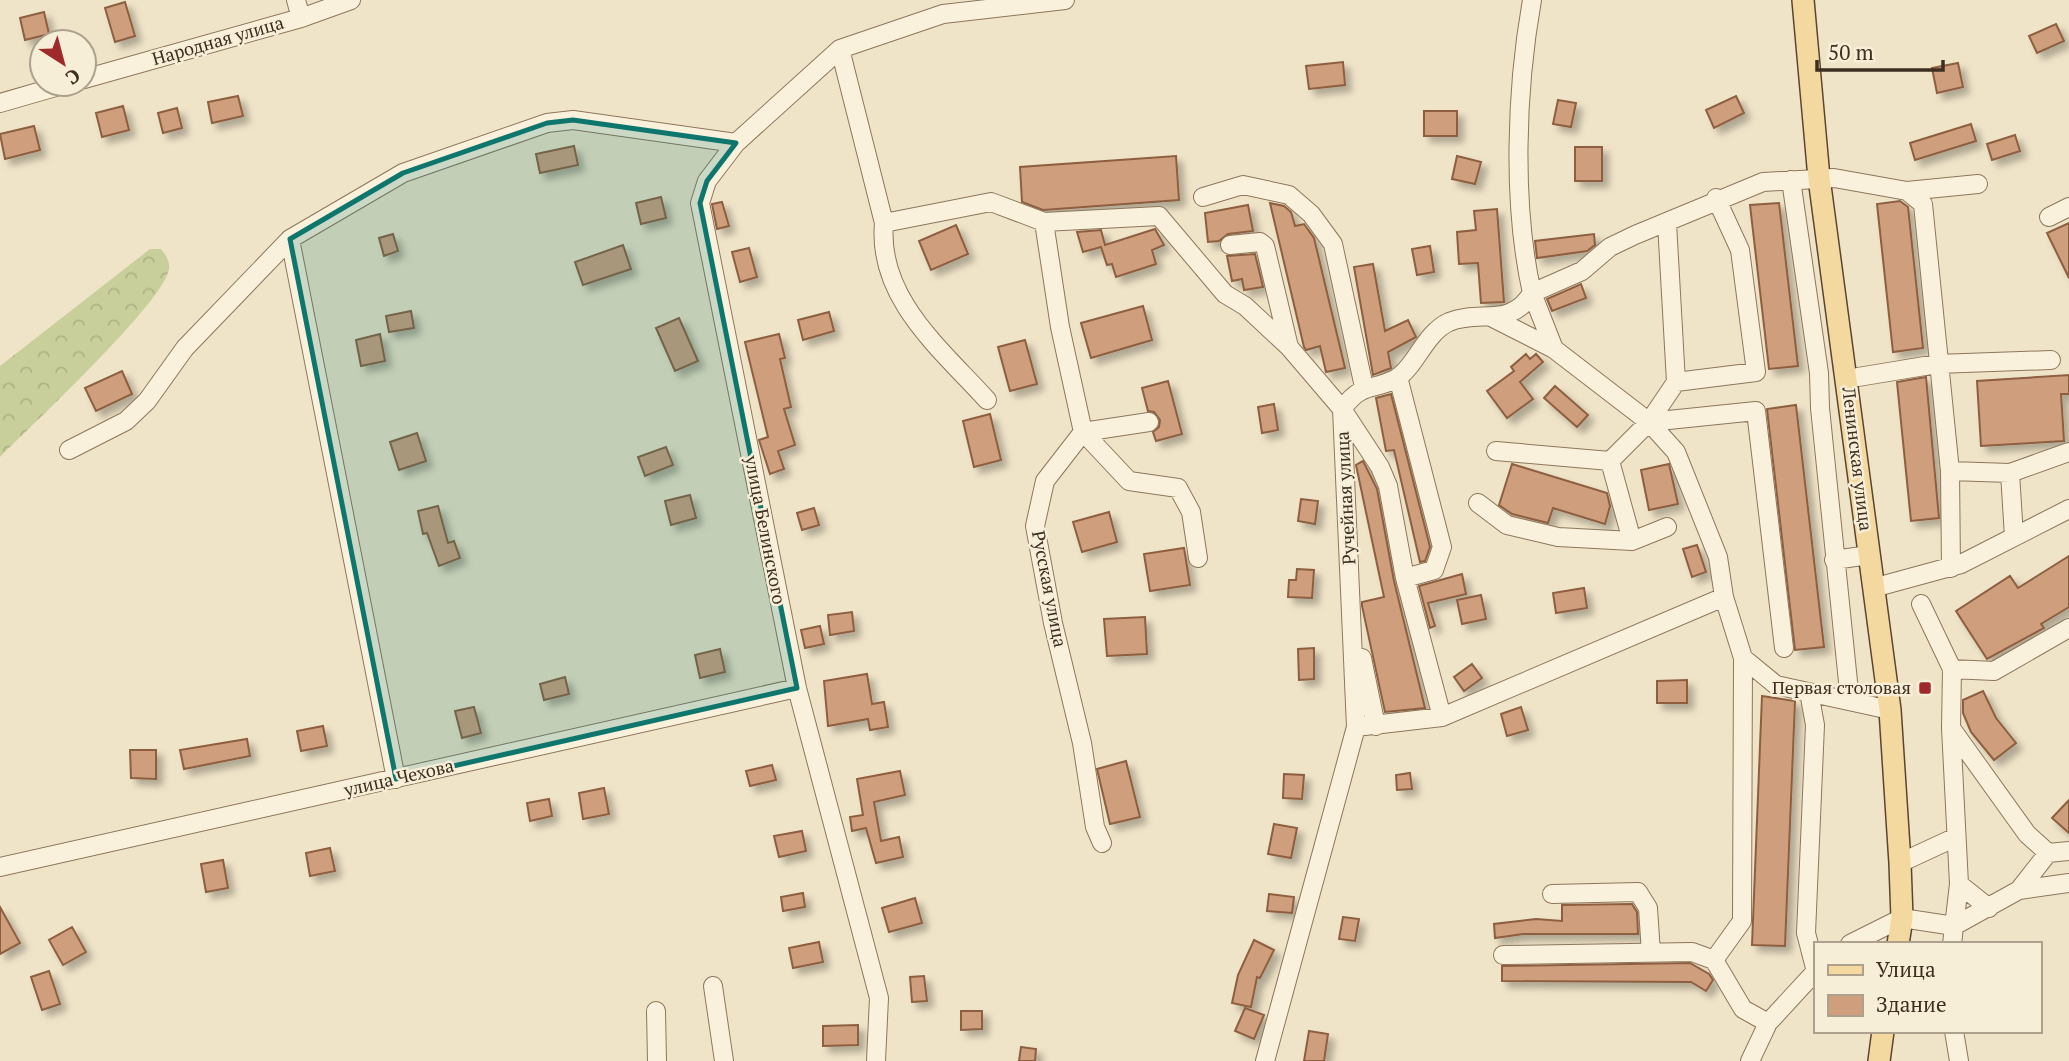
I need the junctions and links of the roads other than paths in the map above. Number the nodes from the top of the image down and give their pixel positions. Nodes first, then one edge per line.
1 (296, 0) edge
2 (351, 0) edge
3 (1065, 0) edge
4 (1532, 0) edge
5 (1803, 0) edge
6 (301, 18) junction
7 (840, 49) junction
8 (98, 75) edge
9 (28, 95) edge
10 (0, 103) edge
11 (736, 143) junction
12 (1819, 178) junction
13 (1791, 180) junction
14 (1978, 184) dead end
15 (1907, 191) junction
16 (1203, 197) dead end
17 (1716, 198) junction
18 (2069, 207) edge
19 (2049, 217) dead end
20 (1044, 222) junction
21 (884, 223) junction
22 (1667, 223) junction
23 (290, 239) junction
24 (1230, 245) dead end
25 (1532, 293) junction
26 (1491, 317) junction
27 (1289, 347) junction
28 (1554, 349) junction
29 (2051, 360) dead end
30 (1937, 365) junction
31 (1398, 377) junction
32 (1858, 377) dead end
33 (1676, 382) junction
34 (1364, 387) junction
35 (987, 400) dead end
36 (1342, 409) junction
37 (1149, 422) dead end
38 (1649, 422) junction
39 (1083, 432) junction
40 (69, 450) dead end
41 (1496, 451) dead end
42 (2069, 452) edge
43 (1610, 461) junction
44 (1950, 471) junction
45 (2010, 473) junction
46 (1478, 503) dead end
47 (2069, 509) edge
48 (1667, 527) dead end
49 (2014, 537) junction
50 (1632, 541) junction
51 (1869, 555) junction
52 (1198, 558) dead end
53 (1834, 560) junction
54 (1951, 568) junction
55 (1405, 578) junction
56 (1873, 588) junction
57 (1724, 597) junction
58 (1921, 604) dead end
59 (2069, 628) edge
60 (1359, 641) dead end
61 (1784, 648) dead end
62 (1743, 658) junction
63 (1952, 669) junction
64 (797, 688) junction
65 (1808, 692) junction
66 (1850, 701) junction
67 (1890, 710) junction
68 (1442, 718) junction
69 (1376, 726) junction
70 (1356, 727) junction
71 (1951, 728) junction
72 (396, 779) junction
73 (1956, 837) junction
74 (1102, 843) dead end
75 (2069, 850) edge
76 (2048, 853) junction
77 (1900, 863) junction
78 (0, 867) edge
79 (2069, 883) edge
80 (1959, 884) junction
81 (2019, 890) junction
82 (1552, 894) dead end
83 (1989, 908) junction
84 (1902, 918) junction
85 (1953, 935) edge
86 (1854, 942) edge
87 (1898, 942) edge
88 (1651, 953) junction
89 (1503, 955) dead end
90 (1714, 960) junction
91 (1814, 966) edge
92 (1814, 971) edge
93 (713, 986) dead end
94 (656, 1011) dead end
95 (1768, 1023) junction
96 (1884, 1033) edge
97 (1954, 1033) edge
98 (657, 1061) edge
99 (724, 1061) edge
100 (876, 1061) edge
101 (1265, 1061) edge
102 (1750, 1061) edge
103 (1879, 1061) edge
104 (1959, 1061) edge

1 - 6 street
2 - 6 street, Народная улица
3 - 7 street
4 - 25 street
5 - 12 main road, Ленинская улица
6 - 8 street, Народная улица
7 - 11 street, улица Белинского
7 - 21 street
9 - 10 street
11 - 23 street
11 - 64 street, улица Белинского
12 - 13 street
12 - 15 street
12 - 51 main road, Ленинская улица
13 - 17 street
13 - 53 street
14 - 15 street
15 - 30 street
16 - 34 street
17 - 22 street
17 - 33 street
18 - 19 street
20 - 21 street
20 - 27 street
20 - 39 street
21 - 35 street
22 - 25 street
22 - 33 street
23 - 40 street
23 - 72 street
24 - 27 street
25 - 26 street
25 - 28 street
26 - 28 street
26 - 31 street
27 - 36 street
28 - 38 street
29 - 30 street
30 - 32 street
30 - 44 street
31 - 34 street, Ручейная улица
31 - 55 street
33 - 38 street
34 - 36 street, Ручейная улица
36 - 55 street
36 - 70 street, Ручейная улица
37 - 39 street
38 - 43 street
38 - 57 street
38 - 61 street
39 - 52 street
39 - 74 street, Русская улица
41 - 43 street
42 - 45 street
43 - 50 street
44 - 45 street
44 - 54 street
45 - 49 street
46 - 50 street
47 - 49 street
48 - 50 street
49 - 54 street
51 - 53 street
51 - 56 main road, Ленинская улица
53 - 66 street
54 - 56 street
55 - 68 street
56 - 67 main road, Ленинская улица
57 - 62 street
57 - 68 street
58 - 63 street
59 - 63 street
60 - 69 street
62 - 65 street
62 - 90 street
63 - 71 street
64 - 72 street, улица Чехова
64 - 100 street, улица Белинского
65 - 66 street
65 - 91 street
66 - 67 street
67 - 77 main road, Ленинская улица
68 - 69 street
69 - 70 street
70 - 101 street, Ручейная улица
71 - 73 street
71 - 76 street
72 - 78 street, улица Чехова
73 - 77 street
73 - 80 street
75 - 76 street
76 - 81 street
77 - 84 main road, Ленинская улица
79 - 81 street
80 - 83 street
80 - 85 street
81 - 83 street
82 - 88 street
83 - 85 street
84 - 85 street
84 - 86 street
84 - 87 main road, Ленинская улица
88 - 89 street
88 - 90 street
90 - 95 street
92 - 95 street
93 - 99 street
94 - 98 street
95 - 102 street
96 - 103 main road
97 - 104 street

